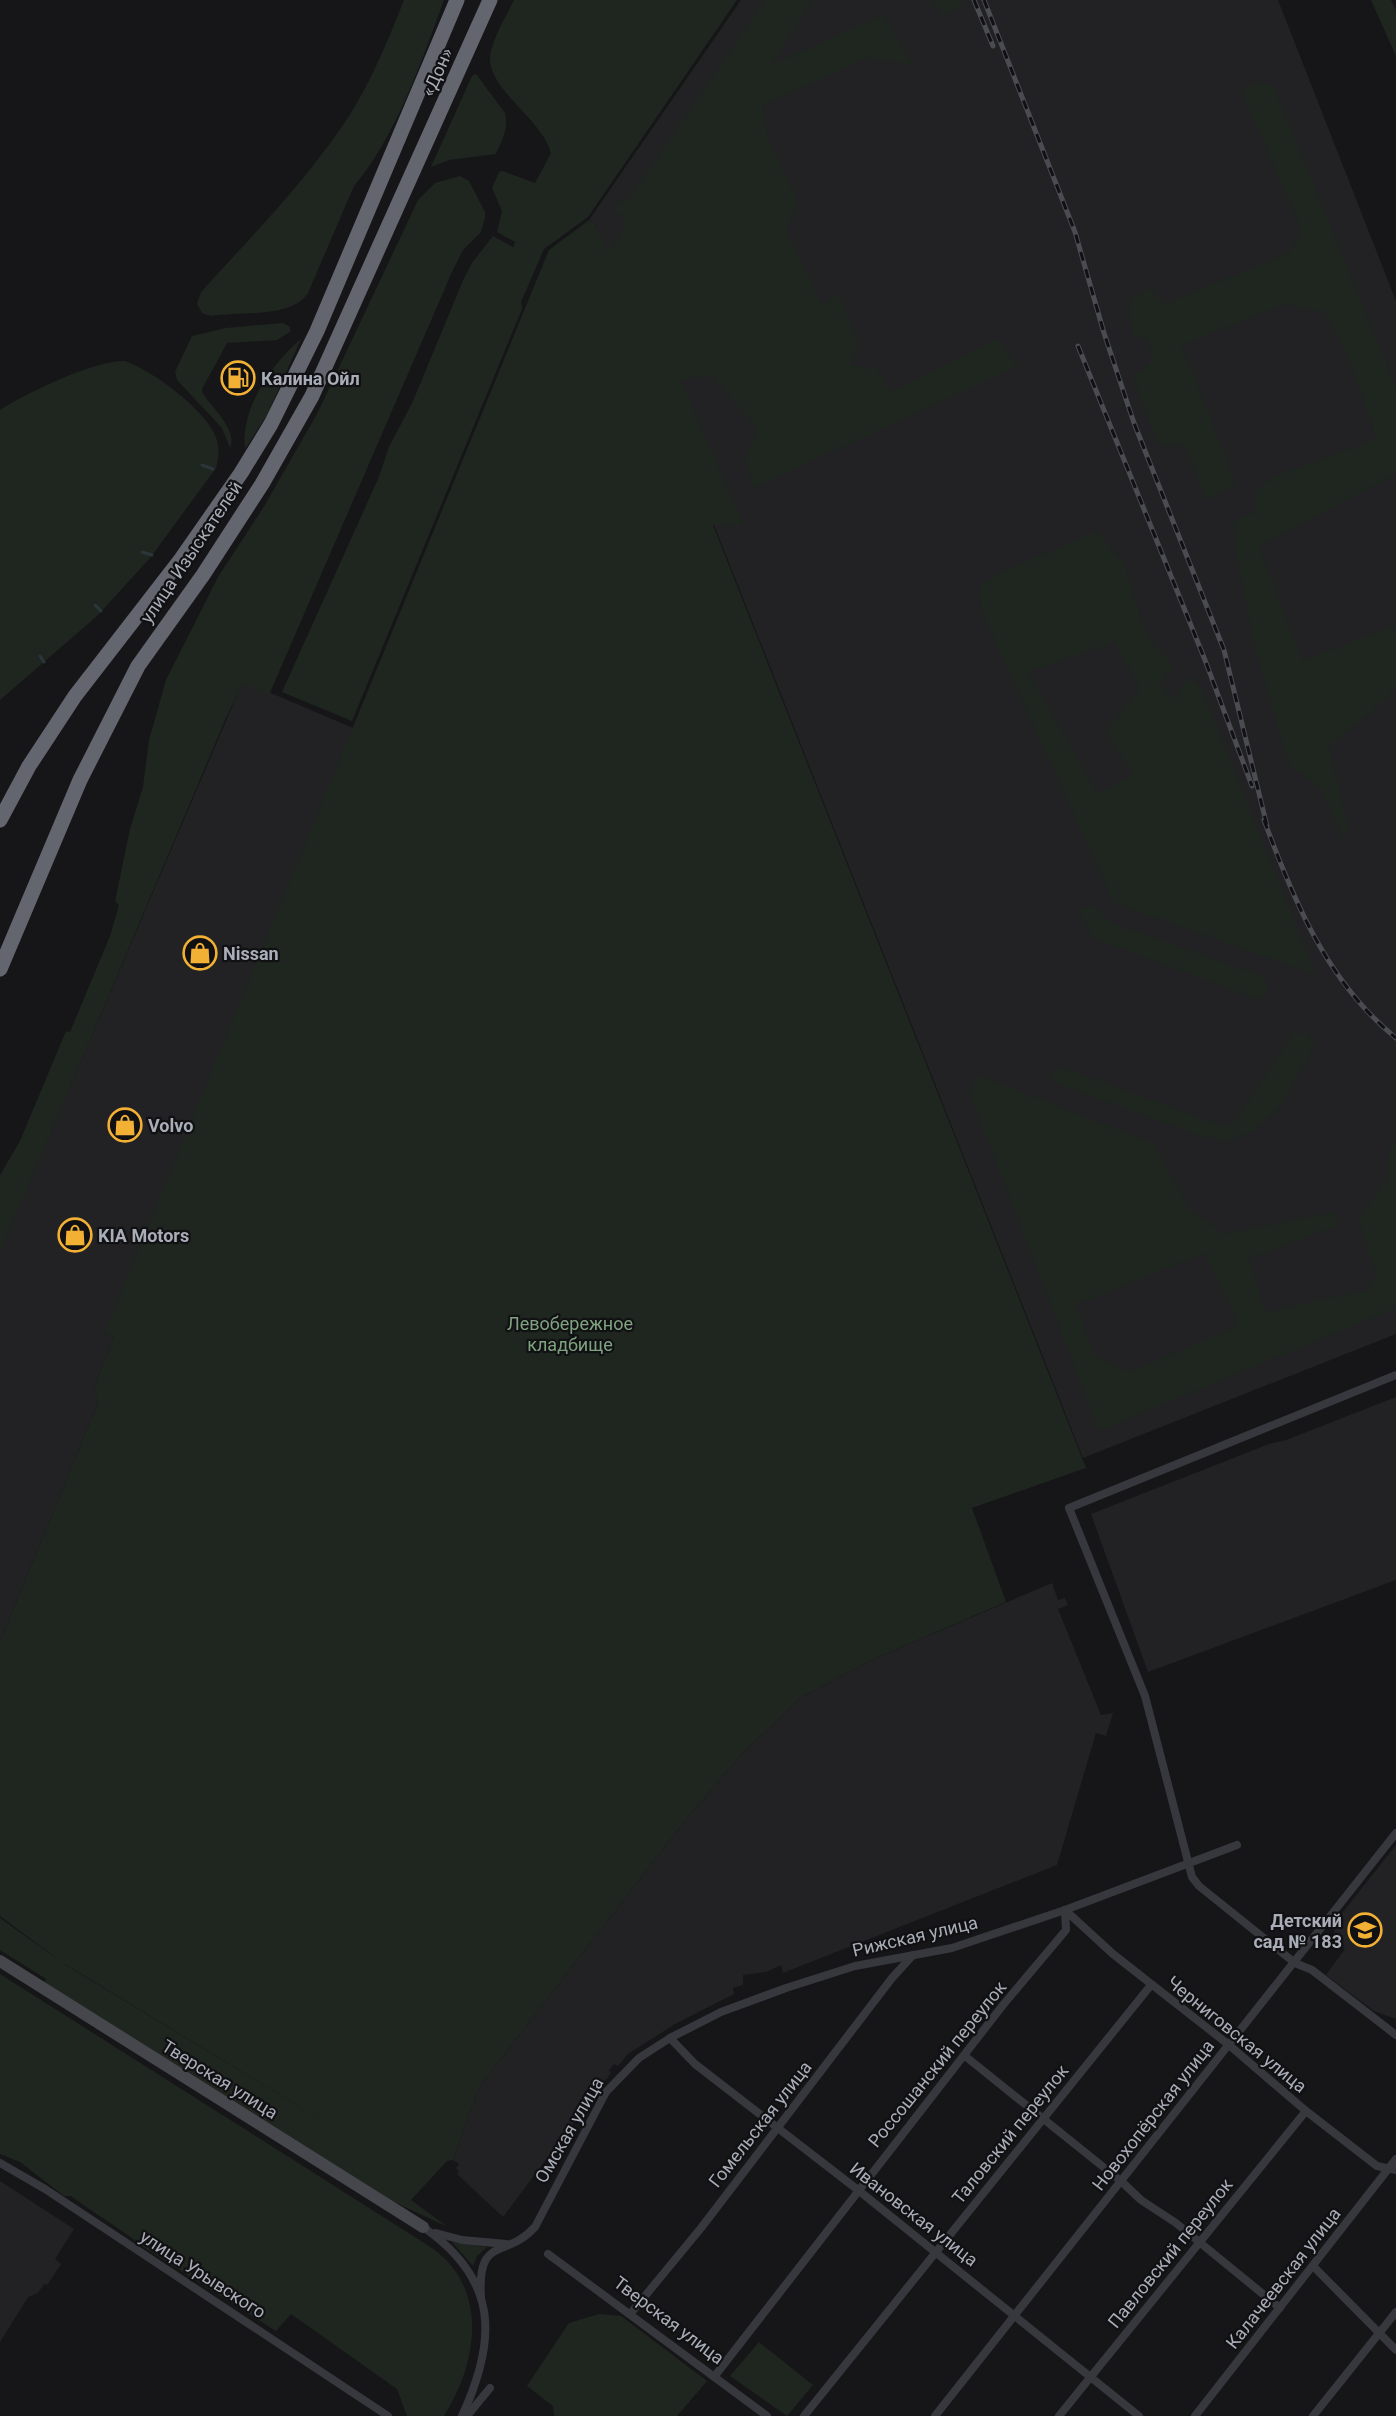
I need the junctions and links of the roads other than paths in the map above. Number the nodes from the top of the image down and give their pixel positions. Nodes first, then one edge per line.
1 (457, 0) edge
2 (463, 0) edge
3 (480, 0) edge
4 (490, 0) edge
5 (499, 0) edge
6 (430, 67) junction
7 (420, 160) junction
8 (0, 820) edge
9 (0, 969) edge
10 (1396, 1375) edge
11 (1396, 1833) edge
12 (1237, 1845) dead end
13 (1187, 1866) junction
14 (1065, 1910) junction
15 (913, 1955) junction
16 (0, 1961) edge
17 (1295, 1963) junction
18 (1151, 1985) junction
19 (1396, 2035) edge
20 (670, 2038) junction
21 (1229, 2045) junction
22 (965, 2056) junction
23 (1306, 2111) junction
24 (1043, 2119) junction
25 (775, 2128) junction
26 (1396, 2160) edge
27 (0, 2163) edge
28 (1392, 2169) edge
29 (1122, 2182) junction
30 (858, 2190) junction
31 (423, 2227) junction
32 (1201, 2242) junction
33 (507, 2244) junction
34 (935, 2253) junction
35 (548, 2254) dead end
36 (1313, 2266) junction
37 (481, 2298) junction
38 (1280, 2308) junction
39 (1396, 2312) edge
40 (631, 2313) junction
41 (1013, 2316) junction
42 (1379, 2333) junction
43 (1396, 2350) edge
44 (714, 2377) junction
45 (1089, 2378) junction
46 (490, 2388) dead end
47 (388, 2416) edge
48 (462, 2416) edge
49 (467, 2416) edge
50 (767, 2416) edge
51 (804, 2416) edge
52 (935, 2416) edge
53 (1059, 2416) edge
54 (1139, 2416) edge
55 (1195, 2416) edge
56 (1313, 2416) edge

1 - 6 highway
2 - 6 highway
3 - 7 highway
4 - 7 highway, «Дон»
5 - 7 highway
6 - 8 highway, улица Изыскателей
7 - 9 highway, улица Изыскателей
10 - 13 street
11 - 17 street, Новохопёрская улица
12 - 13 street, Рижская улица
13 - 14 street, Рижская улица
13 - 17 street
14 - 15 street, Рижская улица
14 - 18 street, Черниговская улица
14 - 22 street, Россошанский переулок
15 - 20 street, Рижская улица
15 - 25 street, Гомельская улица
16 - 31 street, Тверская улица
17 - 19 street
17 - 21 street, Новохопёрская улица
18 - 21 street, Черниговская улица
18 - 24 street, Таловский переулок
20 - 25 street, Ивановская улица
20 - 33 street, Омская улица
21 - 23 street, Черниговская улица
21 - 29 street, Новохопёрская улица
22 - 24 street
22 - 30 street, Россошанский переулок
23 - 28 street, Черниговская улица
23 - 32 street, Павловский переулок
24 - 29 street
24 - 34 street, Таловский переулок
25 - 30 street, Ивановская улица
25 - 40 street, Гомельская улица
26 - 28 street, Калачеевская улица
27 - 47 street, улица Урывского
28 - 36 street, Калачеевская улица
29 - 32 street
29 - 41 street, Новохопёрская улица
30 - 34 street, Ивановская улица
30 - 44 street, Россошанский переулок
31 - 33 street
31 - 37 street
32 - 38 street
32 - 45 street, Павловский переулок
33 - 37 street, Омская улица
34 - 41 street, Ивановская улица
34 - 51 street, Таловский переулок
35 - 40 street, Тверская улица
36 - 38 street, Калачеевская улица
36 - 42 street
37 - 48 street
38 - 55 street, Калачеевская улица
39 - 42 street
40 - 44 street, Тверская улица
41 - 45 street, Ивановская улица
41 - 52 street, Новохопёрская улица
42 - 43 street
42 - 56 street
44 - 50 street, Тверская улица
45 - 53 street, Павловский переулок
45 - 54 street, Ивановская улица
46 - 49 street

